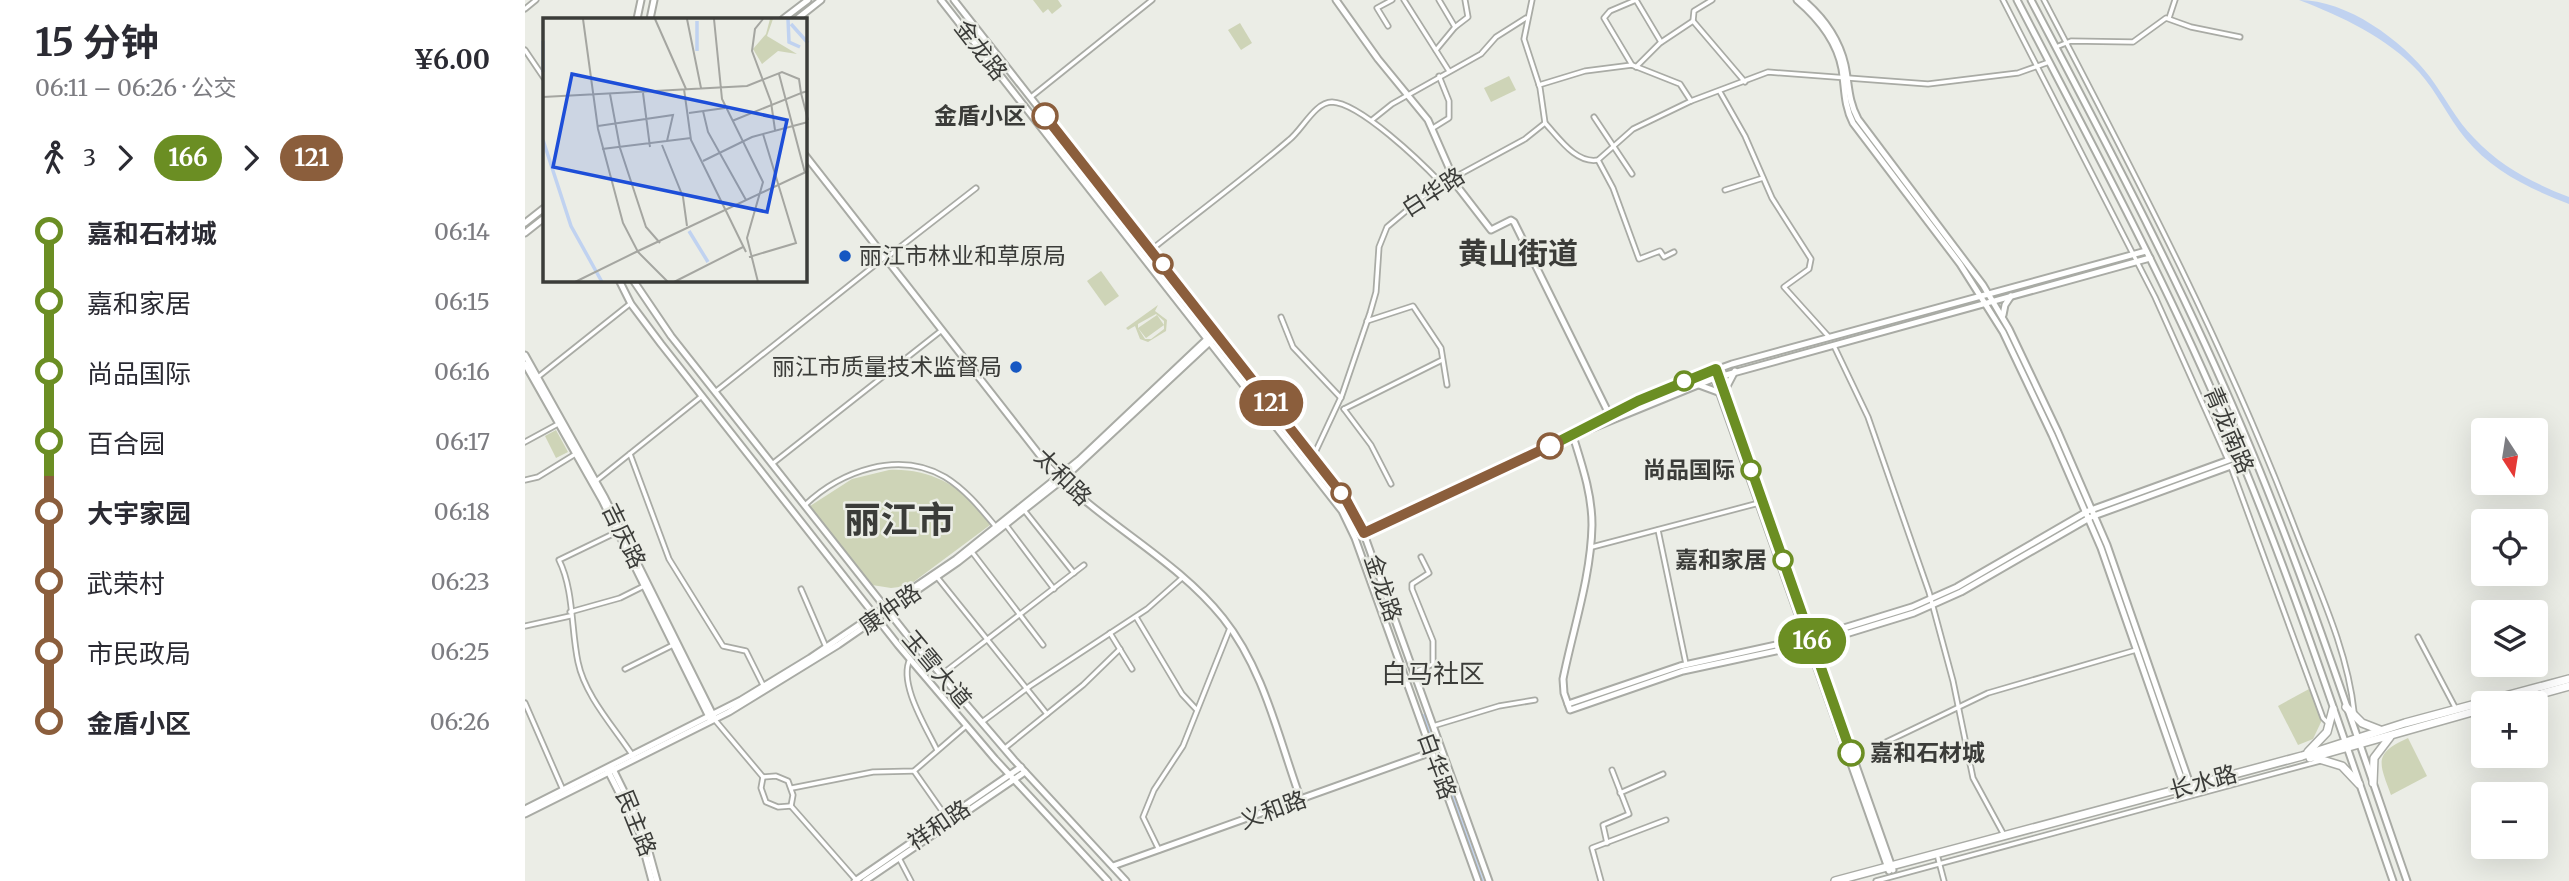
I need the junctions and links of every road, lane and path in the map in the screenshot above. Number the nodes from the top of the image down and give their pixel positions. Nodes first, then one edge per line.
1 (536, 0) edge
2 (641, 0) edge
3 (654, 0) edge
4 (808, 0) edge
5 (821, 0) edge
6 (941, 0) edge
7 (954, 0) edge
8 (1152, 0) edge
9 (1336, 0) edge
10 (1392, 0) edge
11 (1404, 0) edge
12 (1439, 0) edge
13 (1465, 0) edge
14 (1532, 0) edge
15 (1636, 0) edge
16 (1712, 0) edge
17 (1797, 0) edge
18 (1803, 0) edge
19 (2003, 0) edge
20 (2017, 0) edge
21 (2031, 0) edge
22 (2044, 0) edge
23 (2175, 0) edge
24 (525, 9) edge
25 (1528, 17) junction
26 (637, 18) edge
27 (650, 18) edge
28 (784, 18) edge
29 (798, 18) edge
30 (2169, 19) junction
31 (1693, 21) junction
32 (1388, 26) dead end
33 (1454, 27) junction
34 (2240, 37) dead end
35 (2067, 42) junction
36 (1661, 43) junction
37 (2056, 47) junction
38 (525, 50) edge
39 (1436, 51) junction
40 (2049, 62) junction
41 (1634, 66) junction
42 (2038, 68) junction
43 (1449, 71) junction
44 (1439, 76) junction
45 (543, 77) edge
46 (1845, 78) junction
47 (1745, 82) junction
48 (1539, 85) junction
49 (1720, 92) junction
50 (1408, 95) junction
51 (1031, 97) junction
52 (1691, 101) junction
53 (1594, 117) dead end
54 (1372, 121) junction
55 (1545, 123) junction
56 (1432, 128) junction
57 (1614, 146) junction
58 (807, 158) edge
59 (1598, 160) junction
60 (1632, 174) dead end
61 (1453, 178) junction
62 (1763, 178) junction
63 (1441, 183) junction
64 (976, 188) dead end
65 (1725, 190) dead end
66 (543, 209) edge
67 (543, 219) edge
68 (525, 223) edge
69 (525, 233) edge
70 (1151, 250) junction
71 (2147, 251) junction
72 (1674, 252) dead end
73 (2134, 255) junction
74 (886, 258) junction
75 (2150, 258) junction
76 (2138, 262) junction
77 (620, 282) edge
78 (634, 282) edge
79 (1975, 285) junction
80 (1983, 285) junction
81 (2003, 290) junction
82 (1986, 295) junction
83 (2011, 296) junction
84 (1967, 300) junction
85 (1990, 302) junction
86 (631, 303) junction
87 (1974, 306) junction
88 (1992, 310) junction
89 (1281, 317) dead end
90 (2004, 318) junction
91 (1367, 321) junction
92 (942, 331) junction
93 (1829, 337) junction
94 (1209, 339) junction
95 (1833, 344) junction
96 (525, 355) edge
97 (1442, 360) junction
98 (525, 364) edge
99 (1714, 370) junction
100 (1735, 371) junction
101 (538, 377) junction
102 (1716, 377) junction
103 (1447, 385) dead end
104 (1695, 385) junction
105 (715, 392) junction
106 (1722, 394) junction
107 (702, 396) junction
108 (1341, 398) junction
109 (1337, 406) junction
110 (1344, 409) junction
111 (1609, 414) junction
112 (559, 423) junction
113 (1573, 436) junction
114 (525, 442) edge
115 (577, 453) junction
116 (630, 454) junction
117 (1314, 457) junction
118 (2241, 459) junction
119 (2229, 463) junction
120 (772, 464) junction
121 (1306, 464) joint
122 (1061, 479) junction
123 (525, 480) edge
124 (596, 481) junction
125 (1391, 484) dead end
126 (1759, 503) junction
127 (805, 505) junction
128 (1024, 510) junction
129 (2090, 514) junction
130 (1006, 525) junction
131 (996, 527) junction
132 (1658, 530) junction
133 (617, 532) junction
134 (1364, 533) junction
135 (1589, 548) junction
136 (972, 552) junction
137 (1421, 557) dead end
138 (1084, 565) dead end
139 (1074, 573) junction
140 (936, 577) junction
141 (1182, 579) junction
142 (644, 586) junction
143 (801, 589) dead end
144 (1055, 589) junction
145 (1932, 603) junction
146 (886, 609) junction
147 (1021, 613) junction
148 (570, 614) junction
149 (876, 616) junction
150 (1135, 617) junction
151 (526, 624) edge
152 (1230, 628) junction
153 (1110, 633) junction
154 (2419, 638) dead end
155 (986, 641) junction
156 (1810, 641) junction
157 (673, 645) junction
158 (1043, 645) dead end
159 (827, 647) junction
160 (1120, 649) junction
161 (2138, 649) junction
162 (910, 659) junction
163 (1686, 664) junction
164 (625, 669) dead end
165 (1132, 669) dead end
166 (1413, 672) junction
167 (941, 675) junction
168 (2569, 679) edge
169 (2569, 686) edge
170 (764, 687) junction
171 (1027, 688) junction
172 (2548, 692) edge
173 (1535, 700) dead end
174 (525, 703) edge
175 (1569, 707) junction
176 (1958, 707) junction
177 (2346, 707) junction
178 (1195, 709) junction
179 (2333, 709) junction
180 (2456, 709) junction
181 (2471, 712) edge
182 (1047, 714) junction
183 (2354, 718) junction
184 (712, 719) junction
185 (982, 722) junction
186 (2331, 724) junction
187 (966, 726) junction
188 (1433, 726) junction
189 (2381, 730) junction
190 (2397, 733) junction
191 (2358, 741) junction
192 (1882, 744) dead end
193 (2346, 745) junction
194 (1005, 748) junction
195 (937, 750) junction
196 (1432, 752) junction
197 (633, 756) junction
198 (2305, 757) junction
199 (2326, 759) junction
200 (1023, 769) junction
201 (610, 770) junction
202 (1612, 770) dead end
203 (914, 771) junction
204 (1663, 774) dead end
205 (763, 777) junction
206 (1012, 778) junction
207 (2359, 783) junction
208 (2373, 783) junction
209 (792, 788) junction
210 (2189, 789) junction
211 (563, 790) junction
212 (1620, 793) junction
213 (1301, 800) junction
214 (790, 806) junction
215 (525, 811) edge
216 (947, 818) junction
217 (1666, 820) dead end
218 (2004, 836) junction
219 (1607, 843) junction
220 (1884, 851) junction
221 (1160, 852) junction
222 (898, 858) junction
223 (1939, 861) junction
224 (1908, 862) junction
225 (1113, 866) junction
226 (1890, 869) junction
227 (1873, 871) junction
228 (654, 881) edge
229 (856, 881) edge
230 (865, 881) edge
231 (911, 881) edge
232 (1108, 881) edge
233 (1126, 881) edge
234 (1478, 881) edge
235 (1489, 881) edge
236 (1601, 881) edge
237 (1835, 881) edge
238 (1853, 881) edge
239 (1876, 881) edge
240 (1944, 881) edge
241 (2393, 881) edge
242 (2407, 881) edge

1 - 24 street
2 - 26 main road
3 - 27 main road
4 - 28 main road
5 - 29 main road
6 - 94 main road, 金龙路
7 - 51 main road, 金龙路
8 - 51 street
9 - 50 main road
10 - 32 street
11 - 39 street
12 - 33 street
13 - 33 street
14 - 25 street
15 - 36 street
15 - 41 street
16 - 31 street
17 - 46 main road
18 - 46 main road
19 - 42 street
20 - 40 main road, 青龙南路
21 - 37 main road, 青龙南路
22 - 35 street
23 - 30 street
25 - 43 street
25 - 48 street
30 - 34 street
30 - 35 street
31 - 36 street
31 - 47 street
33 - 39 street
35 - 37 street
35 - 183 street
36 - 41 street
37 - 177 main road, 青龙南路
38 - 45 street
39 - 43 street
40 - 42 street
40 - 71 main road, 青龙南路
41 - 48 street
41 - 52 street
42 - 46 street
42 - 73 street
43 - 44 street
44 - 50 street
44 - 56 street
46 - 47 street
46 - 79 main road
46 - 80 main road
47 - 49 street
48 - 55 street
49 - 52 street
49 - 62 street
50 - 54 street
50 - 56 main road
51 - 70 main road, 金龙路
52 - 57 street
53 - 57 street
54 - 63 street
54 - 70 street
55 - 59 street
55 - 61 street, 白华路
56 - 61 main road
57 - 59 street
57 - 60 street
58 - 74 main road, 太和路
59 - 72 street
61 - 63 street, 白华路
61 - 111 main road
62 - 65 street
62 - 93 street
63 - 91 street, 白华路
64 - 74 street
66 - 68 main road
67 - 69 main road
70 - 117 main road, 金龙路
71 - 73 main road
71 - 75 main road, 青龙南路
73 - 76 street
73 - 81 main road
74 - 92 main road, 太和路
74 - 105 street
75 - 76 main road
75 - 118 main road, 青龙南路
76 - 83 main road
76 - 119 street
77 - 86 main road, 玉雪大道
78 - 105 main road, 玉雪大道
79 - 82 main road
79 - 84 main road
80 - 81 main road
80 - 82 main road
81 - 82 main road
82 - 84 main road
82 - 85 main road
83 - 85 main road
83 - 90 main road
84 - 93 main road
85 - 87 main road
85 - 88 main road
85 - 90 main road
86 - 101 street
86 - 107 main road, 玉雪大道
87 - 88 main road
87 - 95 main road
88 - 129 main road
89 - 108 street
90 - 129 main road
91 - 97 street
91 - 108 street, 白华路
92 - 120 street
92 - 122 main road, 太和路
93 - 99 main road
94 - 121 main road, 金龙路
94 - 122 main road, 康仲路
95 - 100 main road
95 - 145 street
96 - 101 main road, 吉庆路
97 - 103 street
97 - 110 street
98 - 112 main road, 吉庆路
99 - 102 main road
99 - 111 main road
100 - 102 main road
100 - 106 main road
101 - 124 main road, 吉庆路
102 - 104 main road
102 - 106 main road
104 - 106 main road
104 - 113 main road
105 - 120 main road, 玉雪大道
106 - 126 main road
106 - 156 main road
107 - 116 street
107 - 149 main road, 玉雪大道
108 - 109 street, 白华路
109 - 110 street
109 - 117 street, 白华路
110 - 125 street
111 - 113 main road
112 - 114 street
112 - 115 main road, 吉庆路
113 - 134 main road
113 - 135 main road
115 - 123 street
115 - 133 main road, 吉庆路
116 - 124 street
116 - 170 street
117 - 134 main road, 金龙路
118 - 119 main road
118 - 179 main road, 青龙南路
119 - 129 main road
119 - 186 street
120 - 127 main road, 玉雪大道
121 - 196 main road, 白华路
122 - 128 main road, 康仲路
122 - 131 main road, 康仲路
122 - 141 main road, 太和路
124 - 184 main road, 吉庆路
126 - 132 street
126 - 156 main road
127 - 131 street
127 - 146 main road, 玉雪大道
128 - 130 main road, 康仲路
128 - 139 street
129 - 145 main road
129 - 161 main road
129 - 210 main road
130 - 136 main road, 康仲路
130 - 144 street
131 - 146 main road, 康仲路
132 - 135 street
132 - 163 street
133 - 142 main road, 吉庆路
133 - 148 street
134 - 166 main road, 金龙路
135 - 175 main road
136 - 140 main road, 康仲路
136 - 147 street
137 - 166 street
138 - 139 street
139 - 144 street
140 - 146 main road, 康仲路
140 - 155 street
141 - 150 street
141 - 152 main road, 太和路
142 - 148 street
142 - 157 main road, 吉庆路
143 - 159 street
144 - 147 street
145 - 156 main road
145 - 176 street
146 - 149 main road, 康仲路
146 - 167 main road, 玉雪大道
147 - 155 street
147 - 158 street
148 - 151 street
148 - 197 street
149 - 159 main road, 康仲路
149 - 162 main road, 玉雪大道
149 - 184 main road, 康仲路
150 - 153 street
150 - 178 street
152 - 178 street
152 - 213 main road, 太和路
153 - 160 street
153 - 171 street
154 - 180 street
155 - 167 street
155 - 171 street
156 - 163 main road
156 - 175 main road
156 - 220 main road
157 - 164 street
157 - 184 main road, 吉庆路
159 - 170 main road, 康仲路
160 - 165 street
160 - 182 street
161 - 176 street
161 - 210 main road
162 - 187 main road, 玉雪大道
162 - 195 street
163 - 175 main road
166 - 188 main road, 金龙路
167 - 185 main road, 玉雪大道
168 - 180 highway, 长水路
169 - 172 highway
170 - 184 main road, 康仲路
171 - 182 street
171 - 185 street
173 - 188 street
174 - 211 street
176 - 192 street
176 - 218 street
177 - 183 highway
177 - 191 main road, 青龙南路
178 - 221 street
179 - 186 highway
179 - 193 main road, 青龙南路
180 - 189 highway, 长水路
181 - 190 highway, 长水路
182 - 194 street
183 - 189 highway
184 - 197 main road, 康仲路
184 - 201 main road, 康仲路
184 - 205 street, 吉庆路
185 - 194 main road, 玉雪大道
186 - 198 highway
187 - 195 street
187 - 206 main road, 玉雪大道
188 - 235 main road, 金龙路
189 - 191 highway, 长水路
190 - 191 highway, 长水路
190 - 208 highway
191 - 193 highway, 长水路
191 - 208 main road, 青龙南路
193 - 198 highway, 长水路
193 - 207 main road, 青龙南路
194 - 200 main road, 玉雪大道
195 - 203 street
196 - 213 main road, 义和路
196 - 234 main road, 白华路
197 - 201 main road, 康仲路
198 - 199 highway
198 - 210 highway, 长水路
199 - 207 highway
199 - 223 street
200 - 206 main road, 祥和路
200 - 225 main road, 玉雪大道
201 - 211 main road, 康仲路
201 - 215 main road, 康仲路
201 - 228 main road, 民主路
202 - 212 street
203 - 209 street
203 - 216 street
204 - 212 street
205 - 209 street, 吉庆路
205 - 214 street, 吉庆路
206 - 216 main road, 祥和路
206 - 222 main road, 祥和路
206 - 232 main road, 玉雪大道
207 - 241 main road, 青龙南路
208 - 242 main road, 青龙南路
209 - 214 street
210 - 218 highway, 长水路
210 - 223 highway, 长水路
211 - 215 main road, 康仲路
212 - 219 street
213 - 221 main road, 义和路
214 - 229 street, 吉庆路
216 - 229 main road, 祥和路
217 - 219 street
218 - 224 highway, 长水路
219 - 236 street
220 - 224 main road
220 - 226 main road
220 - 227 main road
221 - 225 main road, 义和路
222 - 230 main road, 祥和路
222 - 231 street
223 - 226 highway, 长水路
223 - 239 street
223 - 240 street
224 - 226 highway, 长水路
225 - 233 main road, 玉雪大道
226 - 227 highway, 长水路
226 - 238 highway, 长水路
227 - 237 highway, 长水路

